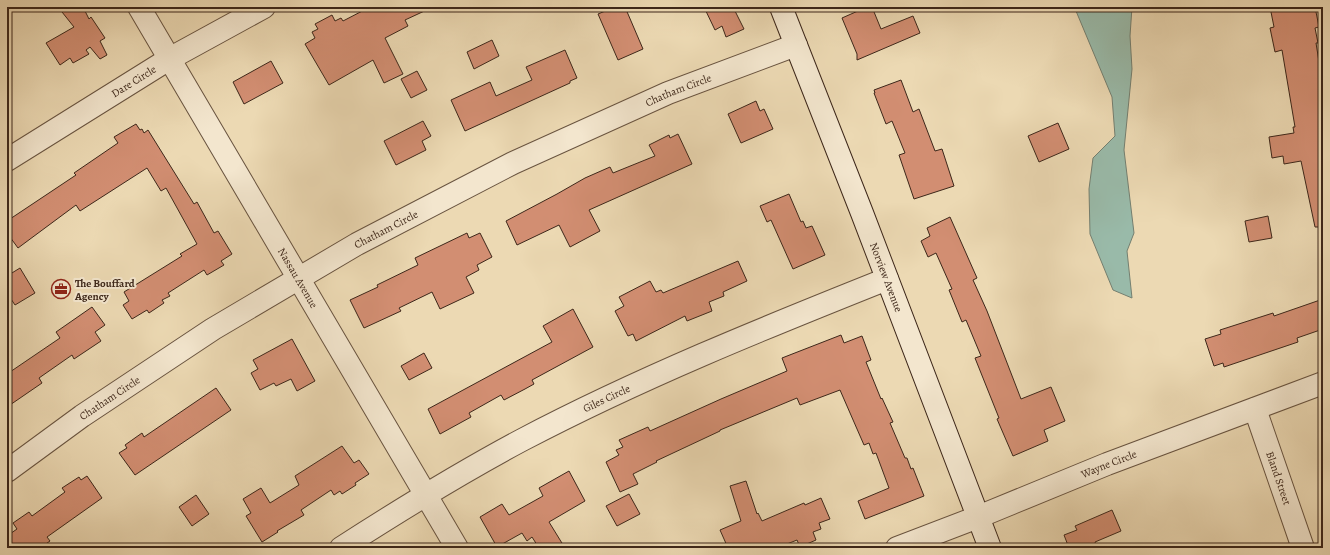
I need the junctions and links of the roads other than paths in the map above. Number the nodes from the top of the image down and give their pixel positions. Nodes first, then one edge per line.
1 (139, 7) edge
2 (264, 7) edge
3 (781, 7) edge
4 (796, 45) junction
5 (169, 59) junction
6 (7, 160) edge
7 (299, 278) junction
8 (887, 279) junction
9 (1323, 383) edge
10 (1255, 409) junction
11 (7, 471) edge
12 (426, 494) junction
13 (978, 517) junction
14 (340, 548) edge
15 (457, 548) edge
16 (897, 548) edge
17 (990, 548) edge
18 (1303, 548) edge

1 - 5 street, Nassau Avenue
2 - 5 street, Dare Circle
3 - 4 street, Norview Avenue
4 - 7 street, Chatham Circle
4 - 8 street, Norview Avenue
5 - 6 street, Dare Circle
5 - 7 street, Nassau Avenue
7 - 11 street, Chatham Circle
7 - 12 street, Nassau Avenue
8 - 12 street, Giles Circle
8 - 13 street, Norview Avenue
9 - 10 street, Wayne Circle
10 - 13 street, Wayne Circle
10 - 18 street, Bland Street
12 - 14 street, Giles Circle
12 - 15 street, Nassau Avenue
13 - 16 street, Wayne Circle
13 - 17 street, Norview Avenue

